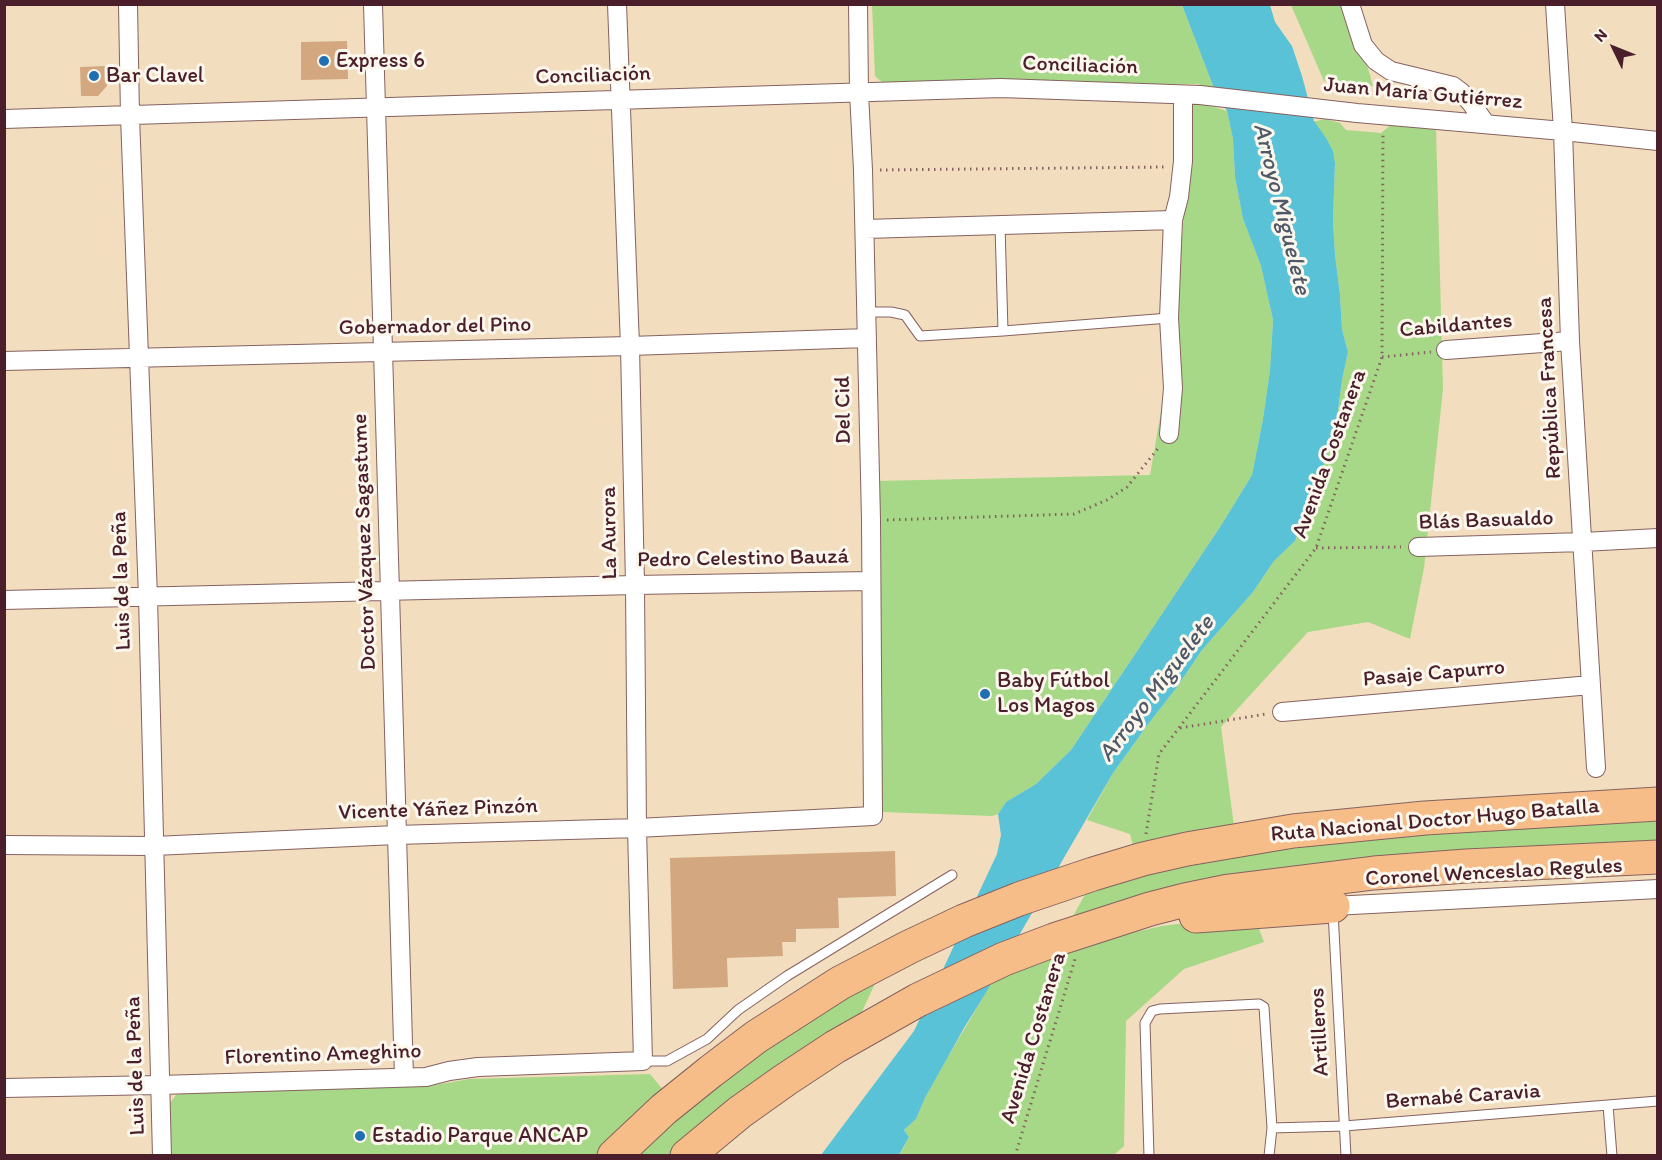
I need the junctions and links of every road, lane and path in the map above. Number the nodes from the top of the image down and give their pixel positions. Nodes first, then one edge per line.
1 (128, 4) edge
2 (373, 4) edge
3 (617, 4) edge
4 (858, 4) edge
5 (1350, 4) edge
6 (1555, 4) edge
7 (859, 93) junction
8 (1192, 95) junction
9 (621, 99) junction
10 (376, 108) junction
11 (1383, 115) junction
12 (130, 116) junction
13 (4, 119) edge
14 (1486, 124) junction
15 (1563, 131) junction
16 (1658, 141) edge
17 (1181, 167) junction
18 (863, 170) junction
19 (1173, 220) junction
20 (1000, 225) junction
21 (865, 229) junction
22 (867, 312) junction
23 (1169, 318) junction
24 (1003, 331) junction
25 (867, 338) junction
26 (1570, 341) junction
27 (630, 346) junction
28 (1446, 351) joint
29 (384, 352) junction
30 (1382, 357) junction
31 (138, 358) junction
32 (4, 362) edge
33 (1169, 435) joint
34 (871, 520) junction
35 (1658, 538) edge
36 (1583, 542) junction
37 (1418, 547) joint
38 (1316, 548) junction
39 (870, 581) junction
40 (635, 585) junction
41 (390, 590) junction
42 (147, 597) junction
43 (4, 600) edge
44 (1591, 685) junction
45 (1282, 712) joint
46 (1179, 728) junction
47 (1596, 768) dead end
48 (1658, 785) edge
49 (1658, 804) edge
50 (873, 816) joint
51 (1425, 818) junction
52 (637, 828) junction
53 (396, 835) junction
54 (4, 846) edge
55 (154, 846) junction
56 (1658, 857) edge
57 (1143, 859) junction
58 (952, 875) dead end
59 (1658, 889) edge
60 (1333, 906) junction
61 (1116, 920) junction
62 (1069, 935) junction
63 (643, 1061) junction
64 (404, 1077) junction
65 (160, 1085) junction
66 (4, 1088) edge
67 (1658, 1101) edge
68 (1608, 1105) junction
69 (1344, 1126) junction
70 (1272, 1128) junction
71 (162, 1155) edge
72 (615, 1155) edge
73 (687, 1155) edge
74 (1016, 1155) edge
75 (1149, 1155) edge
76 (1269, 1155) edge
77 (1346, 1155) edge
78 (1612, 1155) edge

1 - 12 street, Luis de la Peña
2 - 10 street, Doctor Vázquez Sagastume
3 - 9 street, La Aurora
4 - 7 street, Del Cid
5 - 14 street
6 - 15 street, República Francesa
7 - 8 street, Conciliación
7 - 9 street, Conciliación
7 - 18 street, Del Cid
8 - 11 street, Juan María Gutiérrez
8 - 17 street
9 - 10 street, Conciliación
9 - 27 street, La Aurora
10 - 12 street, Conciliación
10 - 29 street, Doctor Vázquez Sagastume
11 - 14 street, Juan María Gutiérrez
11 - 30 path, Avenida Costanera
12 - 13 street, Conciliación
12 - 31 street, Luis de la Peña
14 - 15 street, Juan María Gutiérrez
15 - 16 street, Juan María Gutiérrez
15 - 26 street, República Francesa
17 - 18 path
17 - 19 street
18 - 21 street, Del Cid
19 - 20 street
19 - 23 street
20 - 21 street
20 - 24 lane
21 - 22 street, Del Cid
22 - 24 lane
22 - 25 street, Del Cid
23 - 24 lane
23 - 33 street
25 - 27 street, Gobernador del Pino
25 - 34 street, Del Cid
26 - 28 street, Cabildantes
26 - 36 street, República Francesa
27 - 29 street, Gobernador del Pino
27 - 40 street, La Aurora
28 - 30 path, Cabildantes
29 - 31 street, Gobernador del Pino
29 - 41 street, Doctor Vázquez Sagastume
30 - 38 path, Avenida Costanera
31 - 32 street, Gobernador del Pino
31 - 42 street, Luis de la Peña
33 - 34 path
34 - 39 street, Del Cid
35 - 36 street, Blás Basualdo
36 - 37 street, Blás Basualdo
36 - 44 street, República Francesa
37 - 38 path, Blás Basualdo
38 - 46 path, Avenida Costanera
39 - 40 street, Pedro Celestino Bauzá
39 - 50 street, Del Cid
40 - 41 street, Pedro Celestino Bauzá
40 - 52 street, La Aurora
41 - 42 street, Pedro Celestino Bauzá
41 - 53 street, Doctor Vázquez Sagastume
42 - 43 street, Pedro Celestino Bauzá
42 - 55 street, Luis de la Peña
44 - 45 street, Pasaje Capurro
44 - 47 street, República Francesa
45 - 46 path
46 - 57 path, Avenida Costanera
48 - 51 highway
49 - 51 highway, Ruta Nacional Doctor Hugo Batalla
50 - 52 street, Vicente Yáñez Pinzón
51 - 57 highway, Ruta Nacional Doctor Hugo Batalla
52 - 53 street, Vicente Yáñez Pinzón
52 - 63 street, La Aurora
53 - 55 street, Vicente Yáñez Pinzón
53 - 64 street, Doctor Vázquez Sagastume
54 - 55 street, Vicente Yáñez Pinzón
55 - 65 street, Luis de la Peña
56 - 61 highway, Ruta Nacional Doctor Hugo Batalla
57 - 72 highway, Ruta Nacional Doctor Hugo Batalla
58 - 63 lane
59 - 60 street, Coronel Wenceslao Regules
60 - 61 highway
60 - 69 lane, Artilleros
61 - 62 highway, Ruta Nacional Doctor Hugo Batalla
62 - 73 highway, Ruta Nacional Doctor Hugo Batalla
62 - 74 path, Avenida Costanera
63 - 64 street, Florentino Ameghino
64 - 65 street, Florentino Ameghino
65 - 66 street, Florentino Ameghino
65 - 71 street, Luis de la Peña
67 - 68 lane, Bernabé Caravia
68 - 69 lane, Bernabé Caravia
68 - 78 lane
69 - 70 lane, Bernabé Caravia
69 - 77 lane, Artilleros
70 - 75 lane
70 - 76 lane

